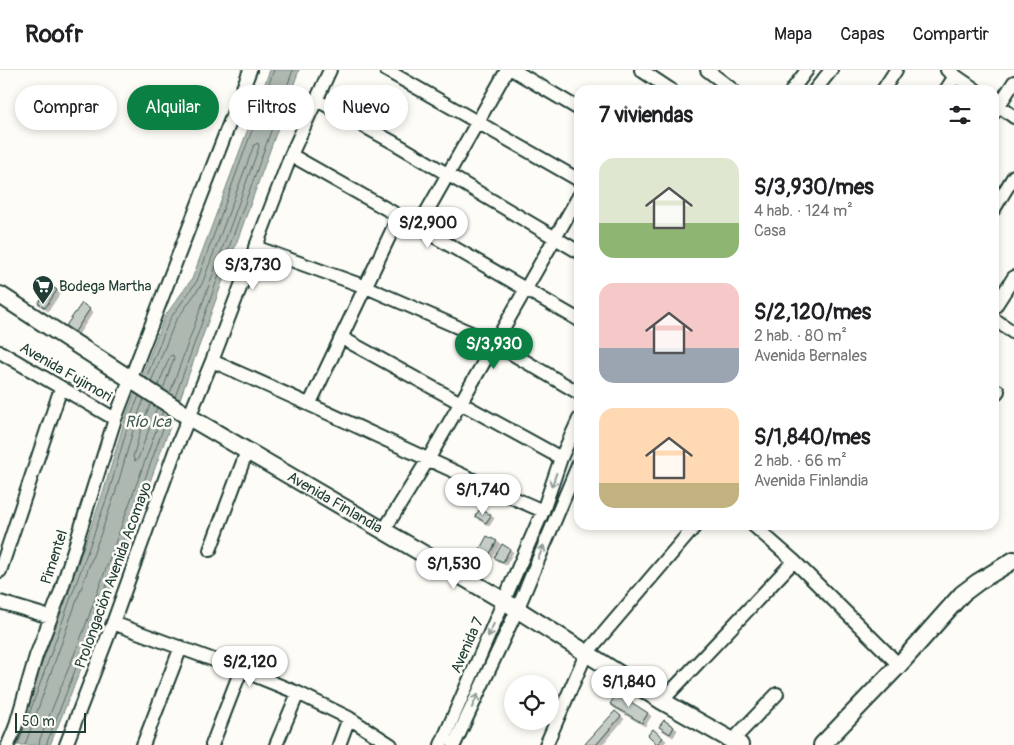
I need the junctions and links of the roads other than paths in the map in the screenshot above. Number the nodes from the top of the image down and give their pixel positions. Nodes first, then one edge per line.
1 (250, 70) edge
2 (330, 70) edge
3 (386, 70) edge
4 (507, 70) edge
5 (513, 70) edge
6 (641, 70) edge
7 (807, 70) edge
8 (831, 70) edge
9 (896, 70) edge
10 (713, 72) edge
11 (951, 73) edge
12 (1014, 82) edge
13 (651, 85) edge
14 (727, 85) edge
15 (796, 85) edge
16 (819, 85) edge
17 (886, 85) edge
18 (947, 85) edge
19 (969, 85) edge
20 (317, 100) junction
21 (999, 102) edge
22 (574, 106) edge
23 (999, 109) edge
24 (1014, 118) edge
25 (477, 122) junction
26 (291, 155) junction
27 (448, 175) junction
28 (1014, 176) edge
29 (574, 177) edge
30 (999, 201) edge
31 (574, 204) edge
32 (400, 216) junction
33 (418, 227) junction
34 (554, 238) junction
35 (255, 247) junction
36 (574, 249) edge
37 (1014, 277) edge
38 (366, 287) junction
39 (525, 289) junction
40 (0, 295) edge
41 (999, 300) edge
42 (574, 317) edge
43 (999, 323) edge
44 (1014, 334) edge
45 (342, 338) junction
46 (494, 343) junction
47 (0, 352) edge
48 (212, 360) junction
49 (133, 382) junction
50 (61, 388) junction
51 (574, 390) edge
52 (460, 403) junction
53 (310, 404) junction
54 (185, 414) junction
55 (115, 419) junction
56 (574, 430) edge
57 (247, 451) junction
58 (561, 458) junction
59 (428, 459) junction
60 (574, 473) edge
61 (543, 511) junction
62 (384, 530) junction
63 (692, 530) edge
64 (759, 530) edge
65 (5, 537) edge
66 (210, 550) dead end
67 (1014, 560) edge
68 (794, 561) junction
69 (0, 571) edge
70 (0, 602) edge
71 (510, 605) junction
72 (50, 617) junction
73 (113, 623) junction
74 (181, 647) junction
75 (586, 654) junction
76 (899, 665) junction
77 (241, 670) junction
78 (298, 693) junction
79 (777, 694) dead end
80 (662, 701) junction
81 (350, 718) junction
82 (736, 743) edge
83 (8, 745) edge
84 (66, 745) edge
85 (144, 745) edge
86 (212, 745) edge
87 (276, 745) edge
88 (338, 745) edge
89 (392, 745) edge
90 (440, 745) edge
91 (454, 745) edge
92 (546, 745) edge
93 (822, 745) edge

1 - 49 street, Pimentel
2 - 20 street, Prolongación Avenida Acomayo
3 - 25 street
4 - 25 street
5 - 22 street
6 - 13 street
7 - 15 street
8 - 16 street
9 - 17 street
10 - 14 street
11 - 18 street
11 - 19 street
12 - 21 street
20 - 26 street, Prolongación Avenida Acomayo
20 - 27 street
23 - 24 street
25 - 27 street
25 - 29 street
26 - 32 street
26 - 35 street, Prolongación Avenida Acomayo
27 - 33 street
27 - 34 street
28 - 30 street
31 - 34 street
32 - 33 street
32 - 38 street
33 - 39 street
34 - 36 street
34 - 39 street
35 - 38 street
35 - 48 street, Prolongación Avenida Acomayo
37 - 41 street
38 - 45 street
38 - 46 street
39 - 42 street
39 - 46 street
40 - 49 main road, Avenida Finlandia
43 - 44 street
45 - 52 street
45 - 53 street
46 - 51 street
46 - 52 street
47 - 50 street, Avenida Fujimori
48 - 53 street
48 - 54 street, Prolongación Avenida Acomayo
49 - 54 main road, Avenida Finlandia
49 - 55 street, Pimentel
50 - 55 street, Avenida Fujimori
50 - 65 street
52 - 58 street
52 - 59 street
53 - 59 street
54 - 57 main road, Avenida Finlandia
54 - 73 street, Prolongación Avenida Acomayo
55 - 72 street, Pimentel
56 - 58 street, Avenida 7
57 - 62 main road, Avenida Finlandia
57 - 66 street
58 -> 61 street, Avenida 7
59 - 61 street
59 - 62 street
71 -> 60 street, Avenida 7
61 - 71 street, Avenida 7
62 - 71 main road, Avenida Finlandia
63 - 75 street
64 - 68 street
65 - 69 street
67 - 76 main road
68 - 76 street
68 - 80 street
70 - 72 street
71 - 75 main road, Avenida Finlandia
71 -> 90 street, Avenida 7
91 -> 71 street, Avenida 7
72 - 83 street, Pimentel
73 - 74 street
73 - 84 street, Prolongación Avenida Acomayo
74 - 77 street
74 - 85 street
75 - 80 main road, Avenida Finlandia
75 - 92 street
76 - 93 main road
77 - 78 street
77 - 86 street
78 - 81 street
78 - 87 street
79 - 82 street
80 - 82 main road, Avenida Finlandia
81 - 88 street
81 - 89 street

